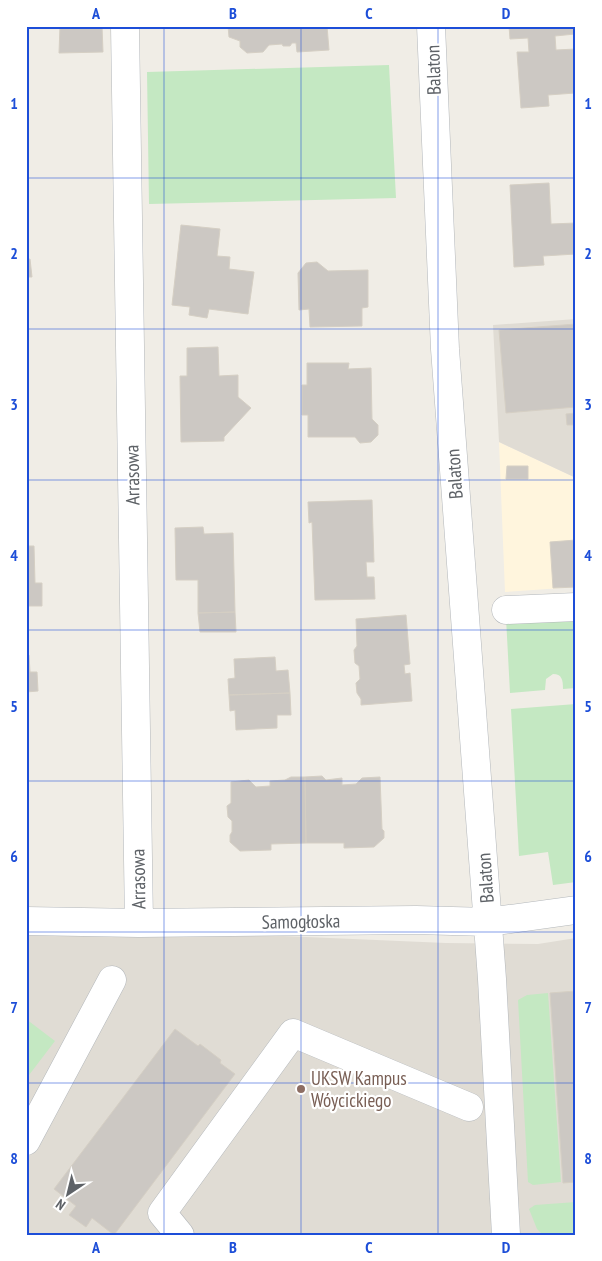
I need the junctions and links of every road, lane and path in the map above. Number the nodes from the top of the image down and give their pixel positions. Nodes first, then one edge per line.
1 (125, 26) edge
2 (431, 26) edge
3 (576, 607) edge
4 (506, 610) dead end
5 (576, 910) edge
6 (26, 921) edge
7 (488, 922) junction
8 (139, 923) junction
9 (112, 980) dead end
10 (469, 1108) dead end
11 (26, 1140) edge
12 (180, 1235) edge
13 (506, 1235) edge

1 - 8 street, Arrasowa
2 - 7 street, Balaton
3 - 4 street
5 - 7 street, Samogłoska
6 - 8 street, Samogłoska
7 - 8 street, Samogłoska
7 - 13 street, Balaton
9 - 11 street
10 - 12 street

